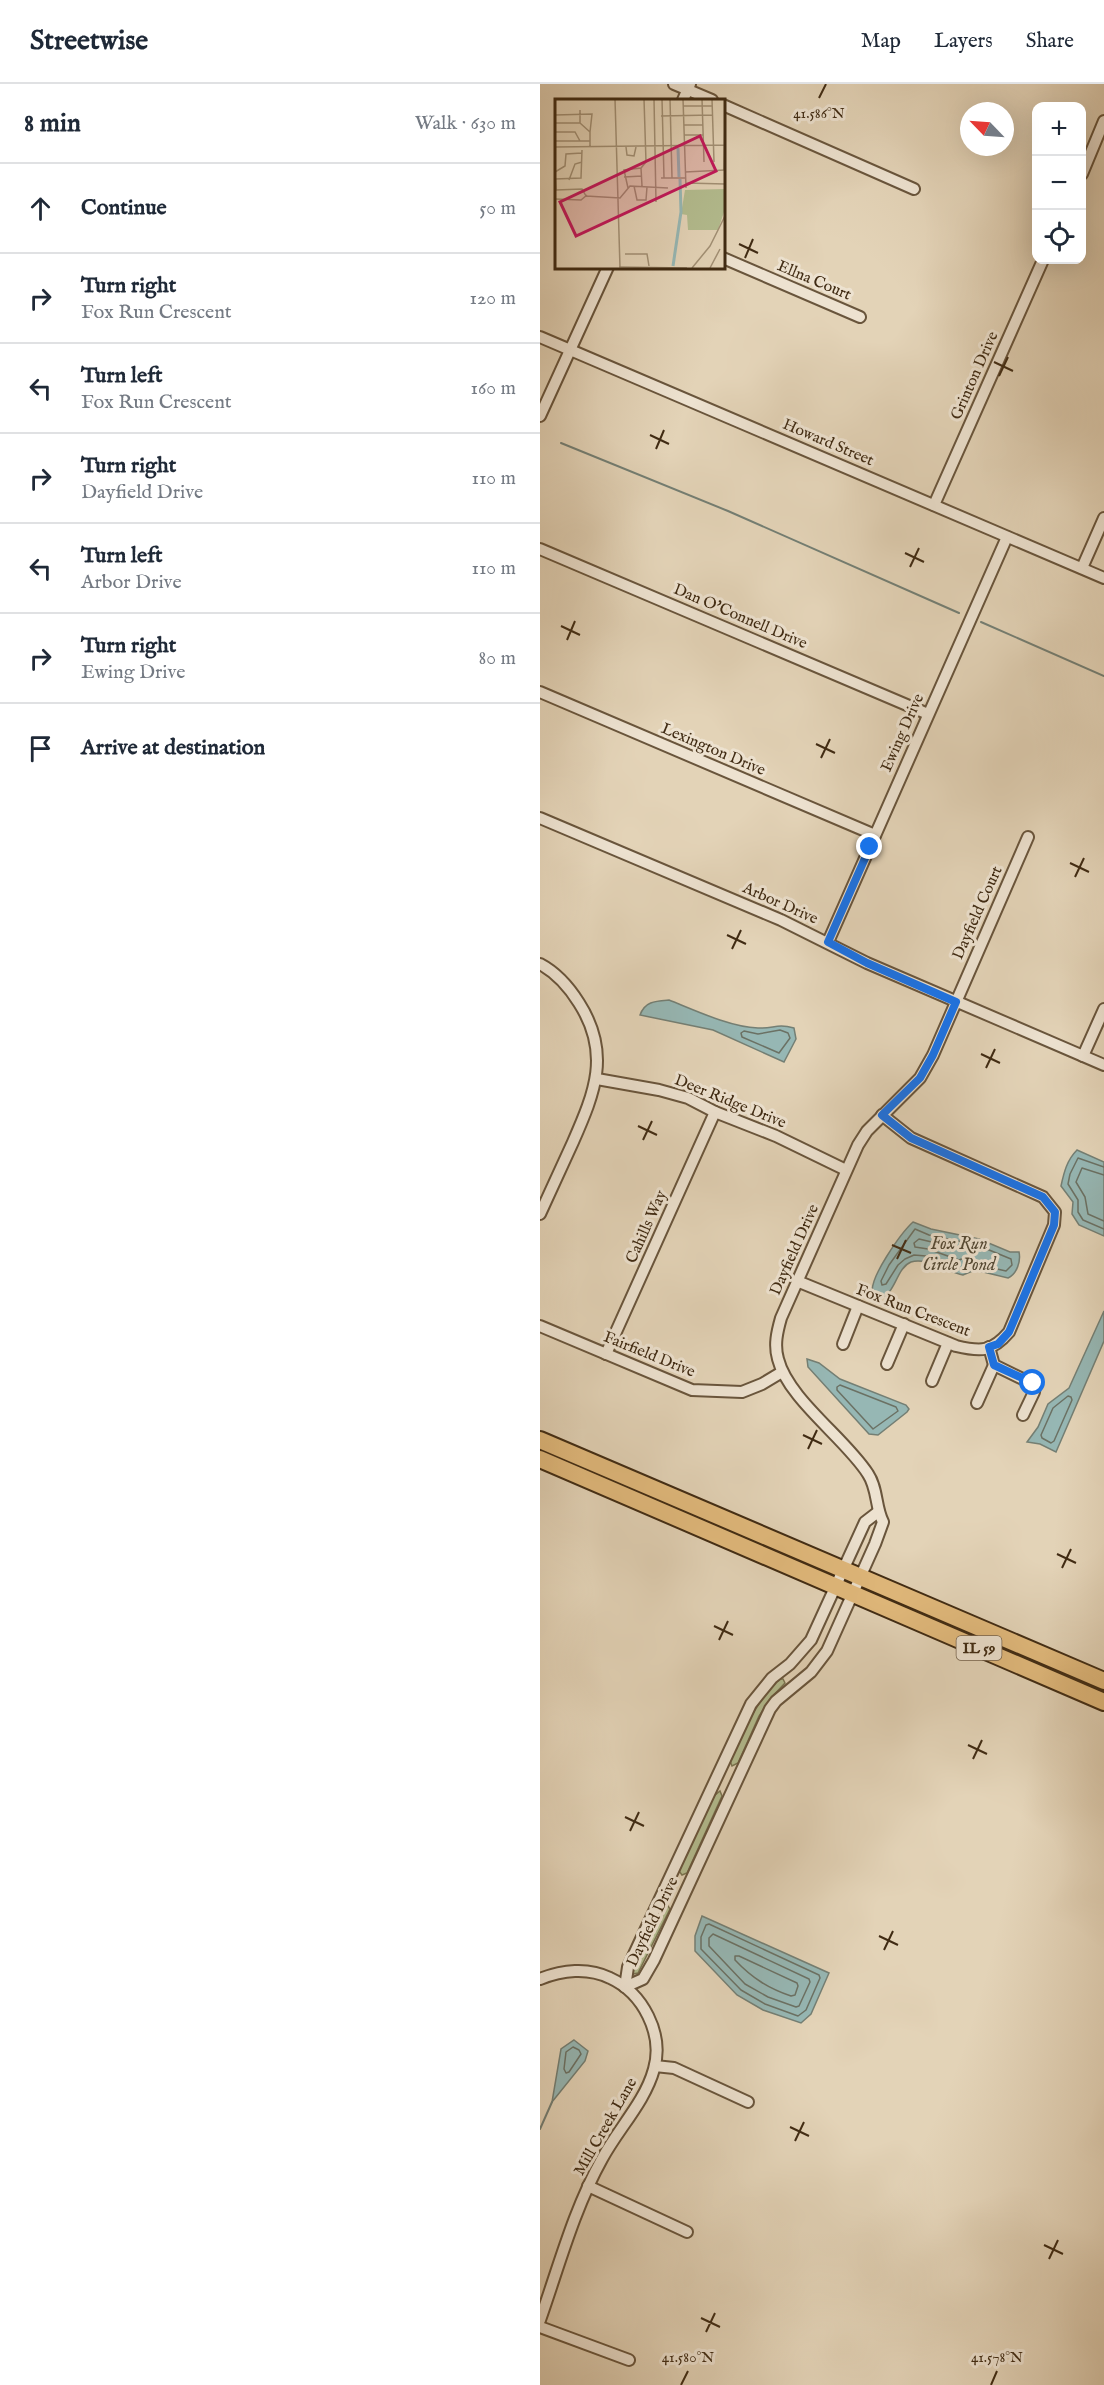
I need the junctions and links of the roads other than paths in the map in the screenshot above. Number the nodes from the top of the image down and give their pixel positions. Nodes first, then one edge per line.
1 (674, 84) edge
2 (687, 91) edge
3 (709, 99) edge
4 (724, 105) edge
5 (1104, 121) edge
6 (1086, 164) edge
7 (914, 189) dead end
8 (724, 258) edge
9 (1041, 264) edge
10 (608, 268) edge
11 (860, 317) dead end
12 (540, 337) edge
13 (570, 350) junction
14 (540, 416) edge
15 (934, 505) junction
16 (1104, 518) edge
17 (1007, 537) junction
18 (540, 549) edge
19 (1082, 568) junction
20 (1104, 578) edge
21 (540, 692) edge
22 (928, 714) junction
23 (540, 818) edge
24 (875, 835) junction
25 (1028, 837) dead end
26 (828, 942) junction
27 (540, 964) edge
28 (956, 1002) junction
29 (1104, 1009) edge
30 (1083, 1056) junction
31 (1104, 1065) edge
32 (597, 1079) junction
33 (715, 1112) junction
34 (882, 1115) junction
35 (846, 1170) junction
36 (540, 1214) edge
37 (797, 1281) junction
38 (858, 1306) junction
39 (904, 1324) junction
40 (540, 1326) edge
41 (948, 1343) junction
42 (843, 1344) dead end
43 (989, 1347) junction
44 (606, 1354) junction
45 (887, 1364) dead end
46 (994, 1365) junction
47 (782, 1372) junction
48 (932, 1381) dead end
49 (976, 1403) dead end
50 (1023, 1415) dead end
51 (540, 1440) edge
52 (540, 1459) edge
53 (878, 1512) junction
54 (839, 1578) junction
55 (857, 1586) junction
56 (1104, 1681) edge
57 (1104, 1702) edge
58 (718, 1774) junction
59 (736, 1782) junction
60 (667, 1887) junction
61 (684, 1895) junction
62 (540, 1979) edge
63 (625, 1987) junction
64 (655, 2066) junction
65 (748, 2102) dead end
66 (588, 2186) junction
67 (687, 2232) dead end
68 (540, 2320) edge
69 (540, 2327) edge
70 (629, 2360) dead end

1 - 2 street
2 - 3 street
4 - 7 street
5 - 6 street
8 - 11 street, Ellna Court
9 - 15 street, Grinton Drive
10 - 13 street
12 - 13 street, Howard Street
13 - 14 street
13 - 15 street, Howard Street
15 - 17 street, Howard Street
16 - 19 street
17 - 19 street, Howard Street
17 - 22 street, Ewing Drive
18 - 22 street, Dan O'Connell Drive
19 - 20 street, Howard Street
21 - 24 street, Lexington Drive
22 - 24 street, Ewing Drive
23 - 26 street, Arbor Drive
24 - 26 street, Ewing Drive
25 - 28 street, Dayfield Court
26 - 28 street, Arbor Drive
27 - 32 street
28 - 30 street, Arbor Drive
28 - 34 street, Dayfield Drive
29 - 30 street
30 - 31 street, Arbor Drive
32 - 33 street, Deer Ridge Drive
32 - 36 street
33 - 35 street, Deer Ridge Drive
33 - 44 street, Cahills Way
34 - 35 street, Dayfield Drive
34 - 43 street, Fox Run Crescent
35 - 37 street, Dayfield Drive
37 - 38 street, Fox Run Crescent
37 - 47 street, Dayfield Drive
38 - 39 street, Fox Run Crescent
38 - 42 street
39 - 41 street, Fox Run Crescent
39 - 45 street
40 - 44 street, Fairfield Drive
41 - 43 street, Fox Run Crescent
41 - 48 street
43 - 46 street
44 - 47 street, Fairfield Drive
46 - 49 street
46 - 50 street
47 - 53 street, Dayfield Drive
51 - 54 main road, IL 59
52 - 54 main road, IL 59
53 - 54 street, Dayfield Drive
53 - 55 street, Dayfield Drive
54 - 55 main road, IL 59
54 - 58 street, Dayfield Drive
55 - 56 main road, IL 59
55 - 57 main road, IL 59
55 - 59 street, Dayfield Drive
58 - 59 street
58 - 60 street, Dayfield Drive
59 - 61 street, Dayfield Drive
60 - 61 street
60 - 63 street, Dayfield Drive
61 - 63 street, Dayfield Drive
62 - 63 street
63 - 64 street, Mill Creek Lane
64 - 65 street
64 - 66 street, Mill Creek Lane
66 - 67 street
66 - 68 street, Mill Creek Lane
69 - 70 street

